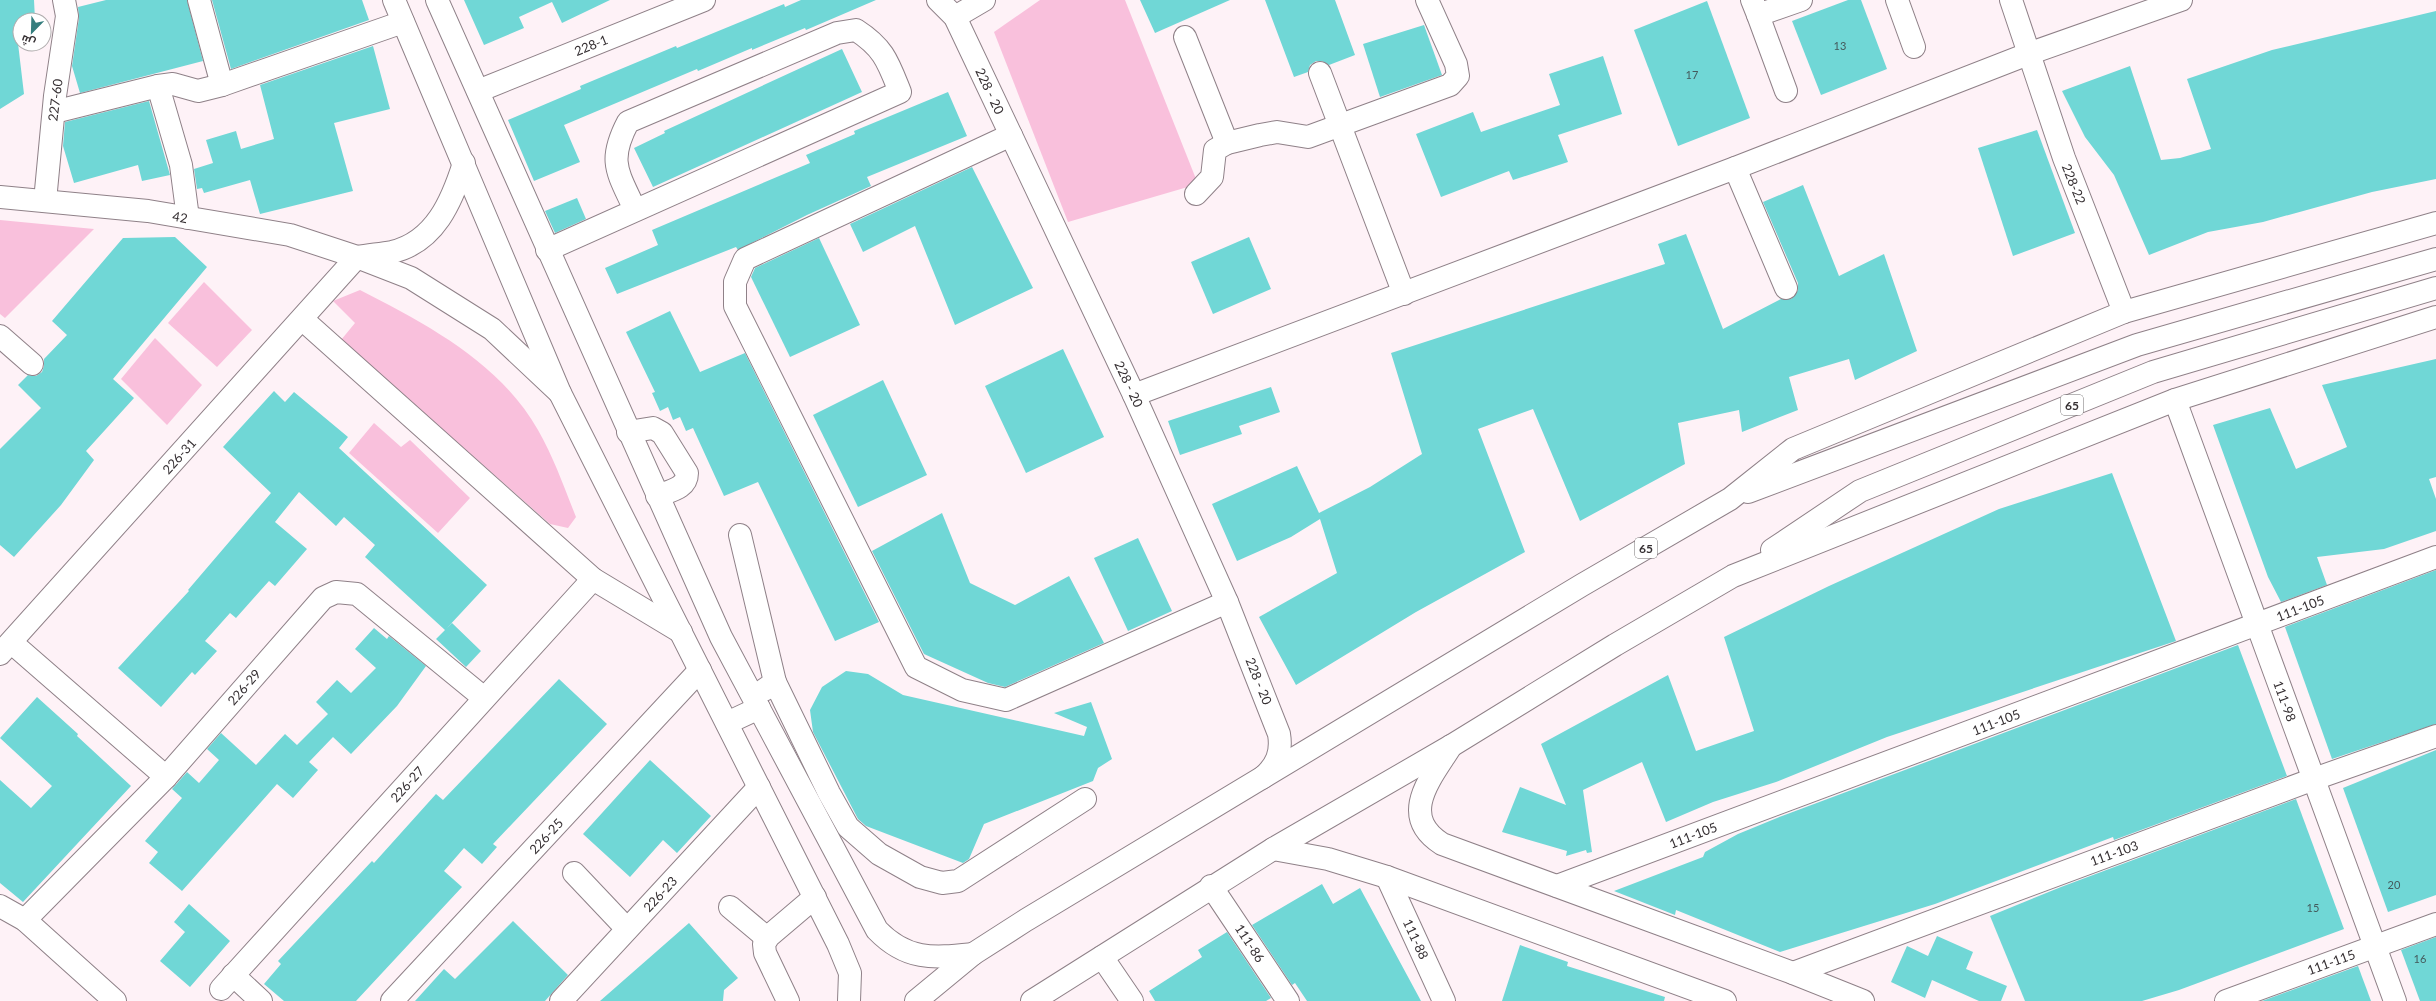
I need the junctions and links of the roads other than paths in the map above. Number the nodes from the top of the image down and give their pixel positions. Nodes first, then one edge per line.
1 (64, 0) edge
2 (199, 0) edge
3 (394, 0) edge
4 (437, 0) edge
5 (704, 0) edge
6 (938, 0) edge
7 (984, 0) edge
8 (1427, 0) edge
9 (1801, 0) edge
10 (1897, 0) edge
11 (2011, 0) edge
12 (2181, 0) edge
13 (1755, 8) edge
14 (955, 17) junction
15 (403, 22) junction
16 (1185, 37) dead end
17 (1914, 47) dead end
18 (2028, 54) junction
19 (1320, 73) dead end
20 (222, 85) junction
21 (158, 86) junction
22 (478, 90) junction
23 (1786, 91) dead end
24 (54, 112) junction
25 (1342, 126) junction
26 (1011, 135) junction
27 (1227, 144) junction
28 (464, 163) junction
29 (1736, 168) junction
30 (1196, 194) dead end
31 (0, 197) edge
32 (44, 201) junction
33 (635, 210) junction
34 (188, 218) junction
35 (2436, 223) edge
36 (547, 250) junction
37 (357, 257) junction
38 (2436, 259) edge
39 (1786, 288) dead end
40 (2436, 288) edge
41 (1404, 294) junction
42 (2124, 312) junction
43 (2436, 317) edge
44 (302, 319) junction
45 (0, 336) edge
46 (32, 364) dead end
47 (560, 393) junction
48 (1134, 395) junction
49 (2175, 400) junction
50 (628, 432) junction
51 (657, 496) junction
52 (1730, 499) junction
53 (740, 535) dead end
54 (2436, 557) edge
55 (1733, 576) junction
56 (593, 579) junction
57 (1227, 602) junction
58 (2257, 624) junction
59 (681, 632) junction
60 (6, 649) edge
61 (700, 670) junction
62 (775, 682) junction
63 (484, 698) junction
64 (756, 702) junction
65 (727, 723) junction
66 (2436, 736) edge
67 (1451, 746) junction
68 (166, 777) junction
69 (1262, 778) junction
70 (2314, 779) junction
71 (759, 787) junction
72 (1085, 799) dead end
73 (1273, 849) junction
74 (574, 873) dead end
75 (1387, 877) junction
76 (1211, 886) junction
77 (1557, 886) junction
78 (815, 897) junction
79 (0, 906) edge
80 (730, 907) dead end
81 (25, 920) junction
82 (2436, 924) edge
83 (627, 929) junction
84 (767, 938) junction
85 (2375, 946) junction
86 (973, 954) junction
87 (1102, 957) junction
88 (1792, 973) junction
89 (116, 1001) edge
90 (261, 1001) edge
91 (392, 1001) edge
92 (561, 1001) edge
93 (788, 1001) edge
94 (849, 1001) edge
95 (916, 1001) edge
96 (1032, 1001) edge
97 (1132, 1001) edge
98 (1288, 1001) edge
99 (1444, 1001) edge
100 (1725, 1001) edge
101 (1863, 1001) edge
102 (2226, 1001) edge
103 (2395, 1001) edge

1 - 24 main road, 227-60
2 - 20 main road
3 - 15 main road
4 - 22 main road
5 - 22 main road, 228-1
6 - 14 main road, 228 - 20
7 - 14 main road
8 - 25 main road
9 - 13 main road
10 - 17 main road
11 - 18 main road, 228-22
12 - 18 main road
13 - 23 main road
14 - 26 main road, 228 - 20
15 - 20 main road
15 - 28 main road
16 - 27 main road
18 - 29 main road
18 - 42 main road, 228-22
19 - 25 main road
20 - 21 main road
21 - 24 main road
21 - 34 main road
22 - 36 main road
24 - 32 main road, 227-60
25 - 27 main road
25 - 41 main road
26 - 48 main road, 228 - 20
26 - 57 main road
27 - 30 main road
28 - 37 main road
28 - 47 main road
29 - 39 main road
29 - 41 main road
31 - 32 main road, 42
32 - 34 main road, 42
33 - 33 main road
33 - 36 main road
34 - 37 main road, 42
35 - 42 main road, 65
36 - 50 main road
37 - 44 main road, 226-31
37 - 47 main road, 42
38 - 52 main road, 65
40 - 55 main road, 65
41 - 48 main road
42 - 52 main road, 65
43 - 49 main road, 65
44 - 56 main road
44 - 60 main road, 226-31
45 - 46 main road
47 - 59 main road
48 - 57 main road, 228 - 20
49 - 55 main road, 65
49 - 58 main road, 111-98
50 - 51 main road
50 - 51 main road
51 - 64 main road
52 - 69 main road, 65
53 - 62 main road
54 - 58 main road, 111-105
55 - 67 main road, 65
56 - 59 main road
56 - 63 main road, 226-27
57 - 69 main road, 228 - 20
58 - 70 main road, 111-98
58 - 77 main road, 111-105
59 - 61 main road
60 - 68 main road
61 - 65 main road
61 - 91 main road, 226-25
62 - 64 main road
62 - 72 main road
63 - 68 main road, 226-29
63 - 90 main road, 226-27
64 - 65 main road
64 - 86 main road
65 - 71 main road
66 - 70 main road, 111-103
67 - 73 main road, 65
67 - 77 main road
68 - 81 main road, 226-29
69 - 86 main road, 65
70 - 85 main road, 111-98
70 - 88 main road, 111-103
71 - 78 main road
71 - 83 main road, 226-23
73 - 75 main road
73 - 76 main road, 65
74 - 83 main road
75 - 99 main road, 111-88
75 - 100 main road
76 - 87 main road, 65
76 - 98 main road, 111-86
77 - 88 main road
78 - 84 main road
78 - 94 main road
79 - 81 main road
80 - 84 main road
81 - 89 main road
82 - 85 main road, 111-115
83 - 92 main road, 226-23
84 - 93 main road
85 - 102 main road, 111-115
85 - 103 main road, 111-98
86 - 95 main road, 65
87 - 96 main road, 65
87 - 97 main road
88 - 101 main road

